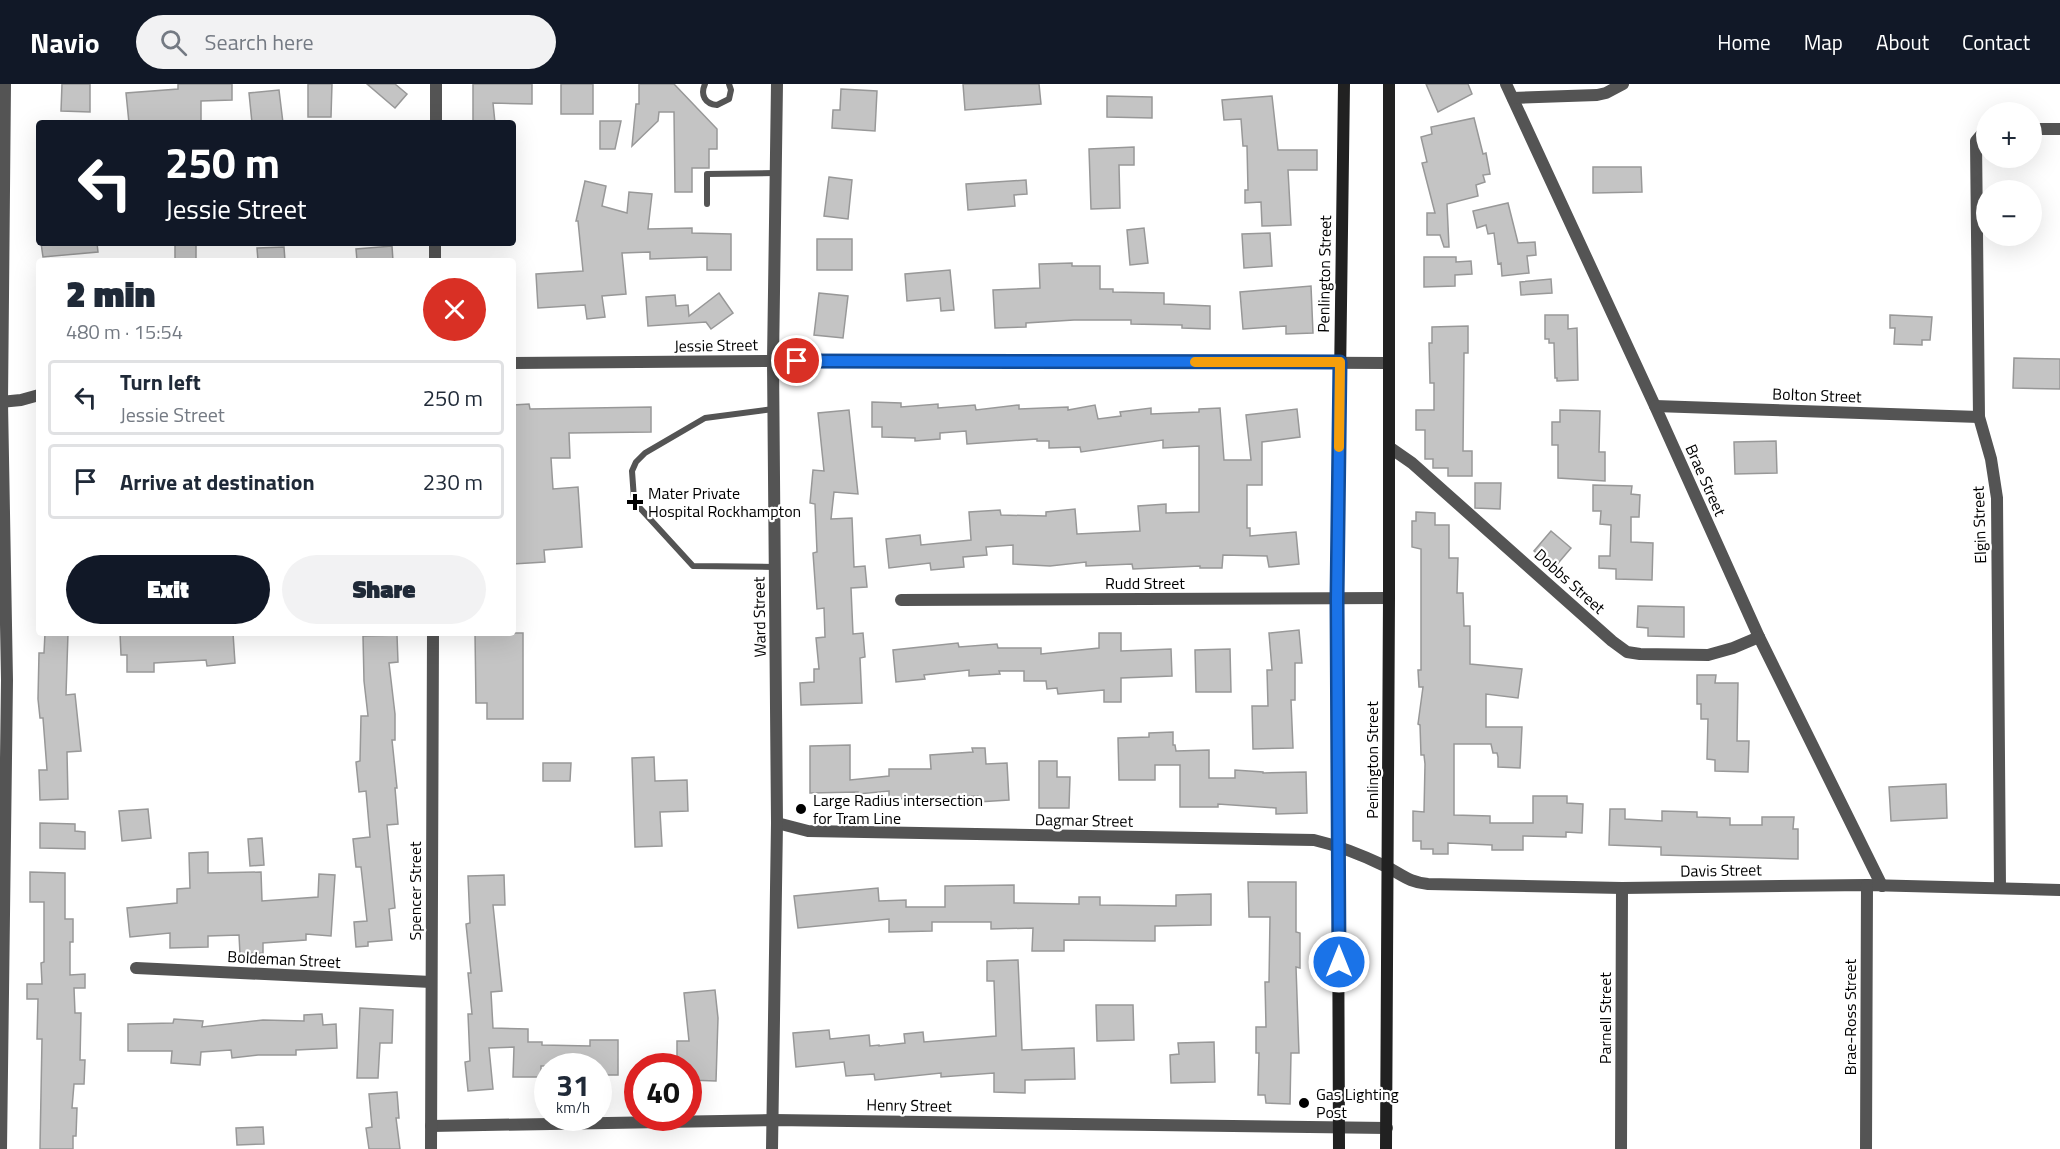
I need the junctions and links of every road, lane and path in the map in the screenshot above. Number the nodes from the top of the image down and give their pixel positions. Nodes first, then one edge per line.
1 (5, 84) edge
2 (436, 84) edge
3 (705, 84) edge
4 (729, 84) edge
5 (777, 84) edge
6 (1344, 84) edge
7 (1389, 84) edge
8 (1506, 84) edge
9 (1623, 84) edge
10 (1513, 98) junction
11 (436, 120) edge
12 (2042, 129) edge
13 (2060, 129) edge
14 (1976, 168) edge
15 (776, 173) junction
16 (707, 204) dead end
17 (773, 361) junction
18 (1340, 362) junction
19 (516, 363) edge
20 (1388, 363) junction
21 (36, 396) edge
22 (1, 402) edge
23 (1655, 406) junction
24 (773, 409) junction
25 (1979, 417) junction
26 (1389, 447) junction
27 (775, 567) junction
28 (1389, 598) junction
29 (1337, 599) junction
30 (901, 600) dead end
31 (433, 636) edge
32 (1759, 637) junction
33 (4, 680) edge
34 (777, 823) junction
35 (1339, 846) junction
36 (1387, 867) junction
37 (1867, 885) junction
38 (1882, 886) junction
39 (1622, 888) junction
40 (2000, 888) junction
41 (2060, 890) edge
42 (2, 966) edge
43 (136, 968) dead end
44 (431, 982) junction
45 (773, 1120) junction
46 (431, 1126) junction
47 (1339, 1126) junction
48 (1387, 1128) junction
49 (2, 1149) edge
50 (431, 1149) edge
51 (772, 1149) edge
52 (1339, 1149) edge
53 (1386, 1149) edge
54 (1621, 1149) edge
55 (1866, 1149) edge

1 - 22 street
2 - 11 street
3 - 4 lane
5 - 15 street, Ward Street
6 - 18 street, Penlington Street
7 - 20 street, Penlington Street
8 - 10 street, Brae Street
9 - 10 street
10 - 23 street, Brae Street
12 - 13 street
14 - 25 street, Elgin Street
15 - 16 lane
15 - 17 street, Ward Street
17 - 18 street, Jessie Street
17 - 19 street, Jessie Street
17 - 24 street, Ward Street
18 - 20 street, Jessie Street
18 - 29 street, Penlington Street
20 - 26 street, Penlington Street
21 - 22 street
22 - 33 street
23 - 25 street, Bolton Street
23 - 32 street, Brae Street
24 - 27 street, Ward Street
24 - 27 lane
25 - 40 street, Elgin Street
26 - 28 street, Penlington Street
26 - 32 street, Dobbs Street
27 - 34 street, Ward Street
28 - 29 street, Rudd Street
28 - 36 street, Penlington Street
29 - 30 street, Rudd Street
29 - 35 street, Penlington Street
31 - 44 street, Spencer Street
32 - 38 street, Brae Street
33 - 42 street
34 - 35 street, Dagmar Street
34 - 45 street, Ward Street
35 - 36 street, Dagmar Street
35 - 47 street, Penlington Street
36 - 39 street, Davis Street
36 - 48 street, Penlington Street
37 - 38 street, Davis Street
37 - 39 street, Davis Street
37 - 55 street, Brae-Ross Street
38 - 40 street, Davis Street
39 - 54 street, Parnell Street
40 - 41 street, Davis Street
42 - 49 street
43 - 44 street, Boldeman Street
44 - 46 street, Spencer Street
45 - 46 street, Henry Street
45 - 47 street, Henry Street
45 - 51 street, Ward Street
46 - 50 street, Spencer Street
47 - 48 street, Henry Street
47 - 52 street, Penlington Street
48 - 53 street, Penlington Street

